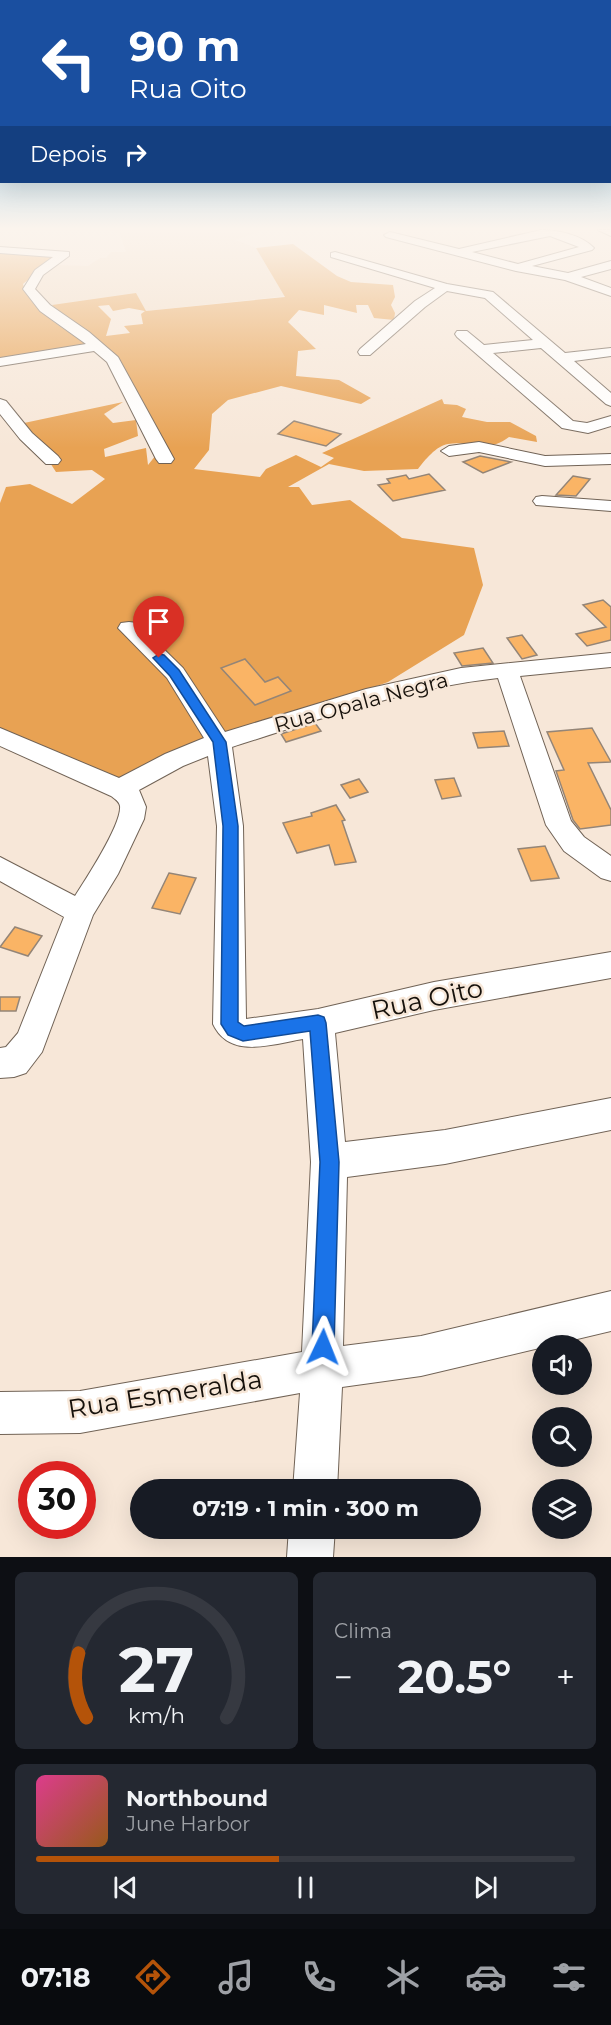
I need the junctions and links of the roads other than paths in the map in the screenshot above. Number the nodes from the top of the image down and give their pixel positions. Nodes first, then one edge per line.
1 (41, 303) edge
2 (422, 303) edge
3 (497, 303) edge
4 (462, 334) dead end
5 (544, 343) junction
6 (97, 346) junction
7 (480, 350) junction
8 (365, 352) dead end
9 (611, 352) edge
10 (562, 358) junction
11 (0, 362) edge
12 (611, 401) edge
13 (0, 404) edge
14 (611, 421) edge
15 (449, 451) dead end
16 (165, 459) dead end
17 (611, 459) edge
18 (51, 460) dead end
19 (542, 501) dead end
20 (611, 507) edge
21 (129, 628) dead end
22 (610, 662) edge
23 (507, 670) junction
24 (0, 736) edge
25 (219, 742) junction
26 (120, 789) junction
27 (0, 868) edge
28 (611, 870) edge
29 (80, 912) junction
30 (611, 965) edge
31 (318, 1023) junction
32 (0, 1063) edge
33 (611, 1113) edge
34 (329, 1162) junction
35 (611, 1311) edge
36 (322, 1370) junction
37 (0, 1413) edge
38 (316, 1479) edge
39 (311, 1539) edge
40 (310, 1557) edge

1 - 6 street
2 - 8 street
3 - 5 street
4 - 7 street
5 - 7 street
5 - 10 street
6 - 11 street
6 - 16 street
7 - 14 street
9 - 10 street
10 - 12 street
13 - 18 street
15 - 17 street
19 - 20 street
21 - 25 street
22 - 23 street, Rua Opala Negra
23 - 25 street, Rua Opala Negra
23 - 28 street
24 - 26 street
25 - 26 street, Rua Opala Negra
25 - 31 street, Rua Oito
26 - 29 street
27 - 29 street
29 - 32 street
30 - 31 street, Rua Oito
31 - 34 street
33 - 34 street
34 - 36 street
35 - 36 street, Rua Esmeralda
36 - 37 street, Rua Esmeralda
36 - 38 street
39 - 40 street

